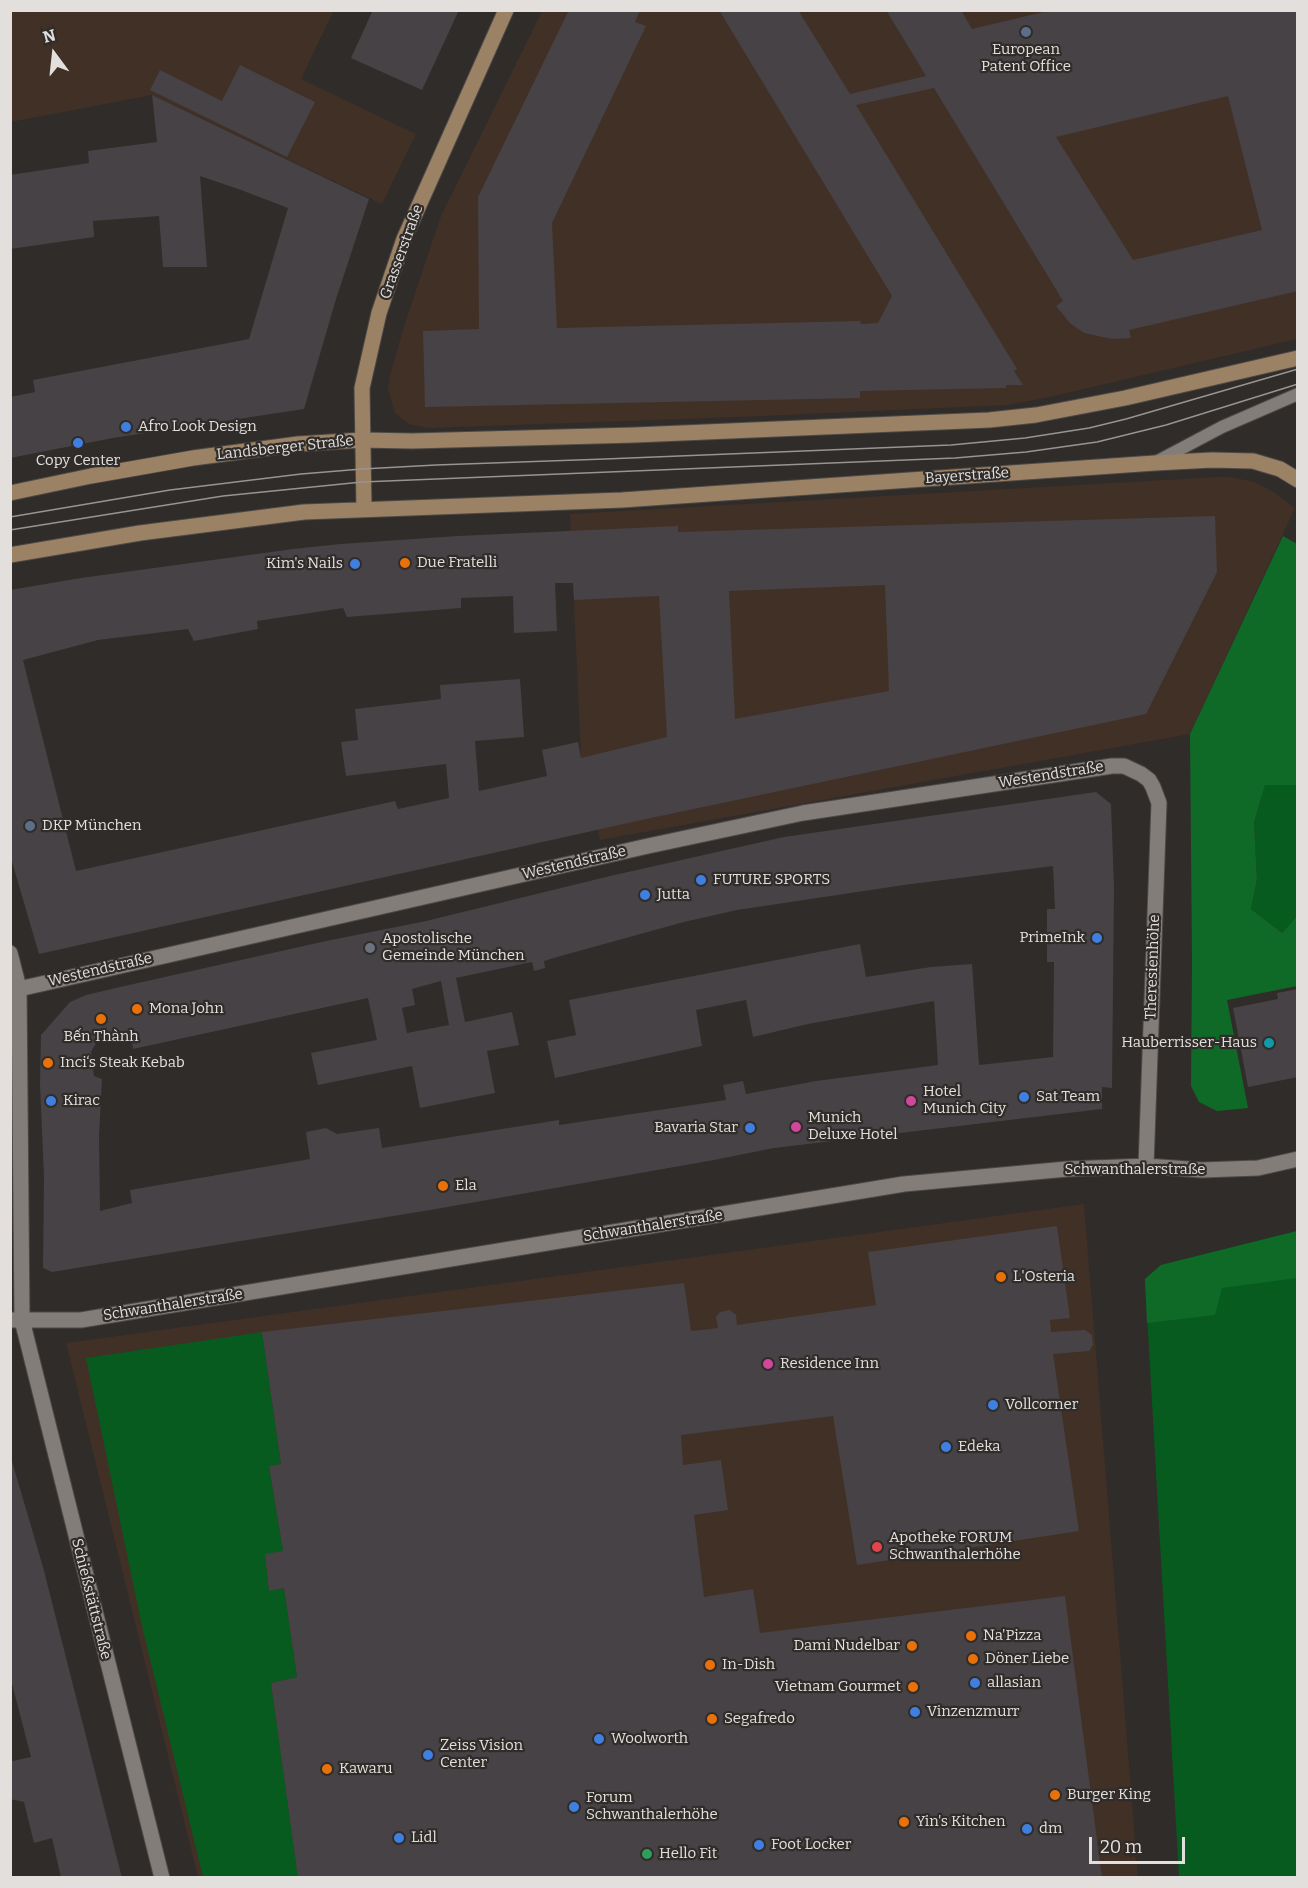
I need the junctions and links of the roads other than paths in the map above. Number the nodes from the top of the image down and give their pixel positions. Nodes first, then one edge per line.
1 (506, 10) edge
2 (1298, 358) edge
3 (1298, 394) edge
4 (362, 440) junction
5 (1155, 463) junction
6 (1298, 480) edge
7 (10, 493) edge
8 (364, 509) junction
9 (10, 555) edge
10 (1141, 774) joint
11 (10, 952) edge
12 (15, 990) edge
13 (1298, 1159) edge
14 (1146, 1166) junction
15 (16, 1320) edge
16 (162, 1878) edge

1 - 4 main road, Grasserstraße
2 - 4 main road, Landsberger Straße
3 - 5 lane, Bayerstraße
4 - 7 main road, Landsberger Straße
4 - 8 main road, Grasserstraße
5 - 6 main road
5 - 8 main road, Bayerstraße
8 - 9 main road
10 - 12 street, Westendstraße
10 - 14 street, Theresienhöhe
11 - 12 street, Schießstättstraße
12 - 15 street, Schießstättstraße
13 - 14 street, Schwanthalerstraße
14 - 15 street, Schwanthalerstraße
15 - 16 street, Schießstättstraße

